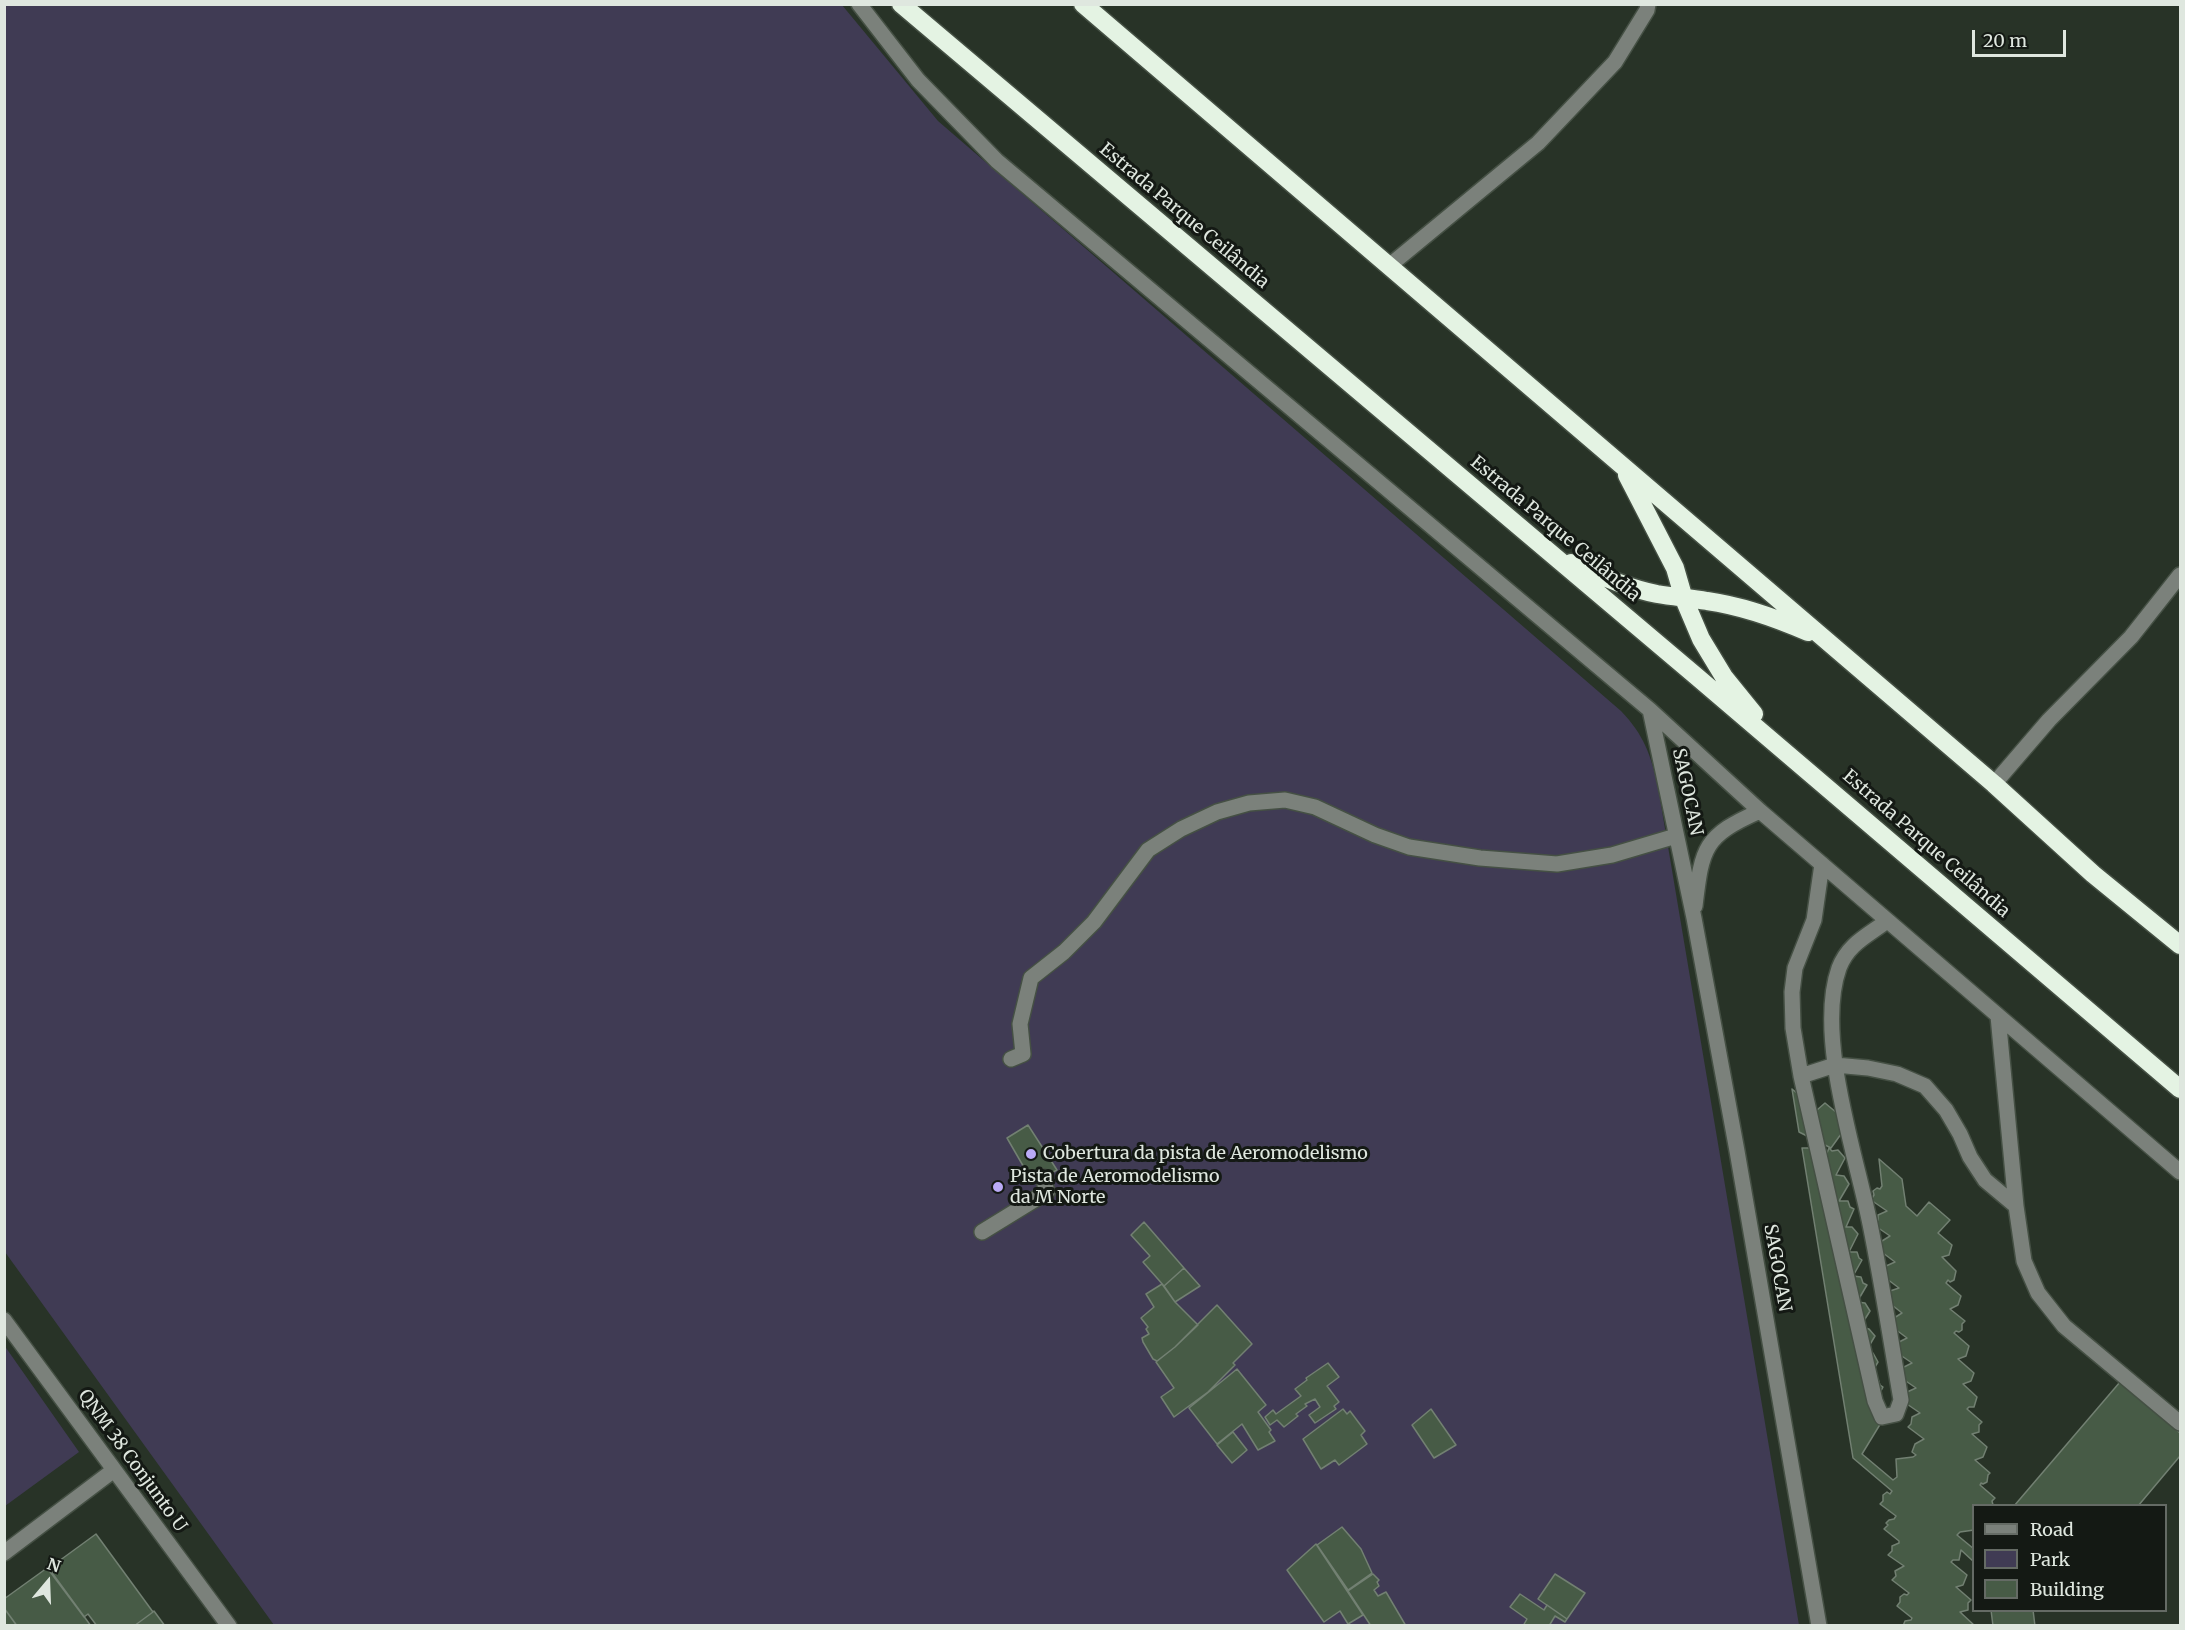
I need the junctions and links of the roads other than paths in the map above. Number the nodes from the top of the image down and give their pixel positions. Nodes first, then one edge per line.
1 (859, 4) edge
2 (901, 4) edge
3 (1083, 4) edge
4 (1648, 4) edge
5 (1389, 266) junction
6 (1622, 465) junction
7 (1553, 555) junction
8 (2181, 575) edge
9 (1684, 598) junction
10 (1828, 642) junction
11 (1650, 710) junction
12 (1779, 747) junction
13 (1994, 784) junction
14 (1760, 811) junction
15 (1676, 836) junction
16 (1822, 864) junction
17 (1694, 918) junction
18 (1887, 921) junction
19 (2181, 945) edge
20 (1998, 1016) junction
21 (1011, 1059) dead end
22 (1835, 1065) junction
23 (1801, 1076) junction
24 (2181, 1089) edge
25 (2181, 1172) edge
26 (1043, 1177) dead end
27 (2016, 1206) junction
28 (982, 1232) dead end
29 (4, 1320) edge
30 (2181, 1423) edge
31 (114, 1470) junction
32 (4, 1553) edge
33 (229, 1626) edge
34 (1819, 1626) edge

1 - 11 street
2 - 7 highway, Estrada Parque Ceilândia
3 - 5 highway
4 - 5 street
5 - 6 highway
6 - 9 highway
6 - 10 highway
7 - 9 highway
7 - 12 highway, Estrada Parque Ceilândia
8 - 13 street
9 - 10 highway
9 - 12 highway
10 - 13 highway
11 - 14 street
11 - 15 street, SAGOCAN
12 - 24 highway, Estrada Parque Ceilândia
13 - 19 highway
14 - 16 street
14 - 17 street, SAGOCAN
15 - 17 street, SAGOCAN
15 - 21 street
16 - 18 street
16 - 23 street
17 - 34 street, SAGOCAN
18 - 20 street
18 - 22 street
20 - 25 street
20 - 27 street
22 - 23 street
22 - 23 street
22 - 27 street
26 - 28 street
27 - 30 street
29 - 31 street, QNM 38 Conjunto U
31 - 32 street
31 - 33 street, QNM 38 Conjunto U

